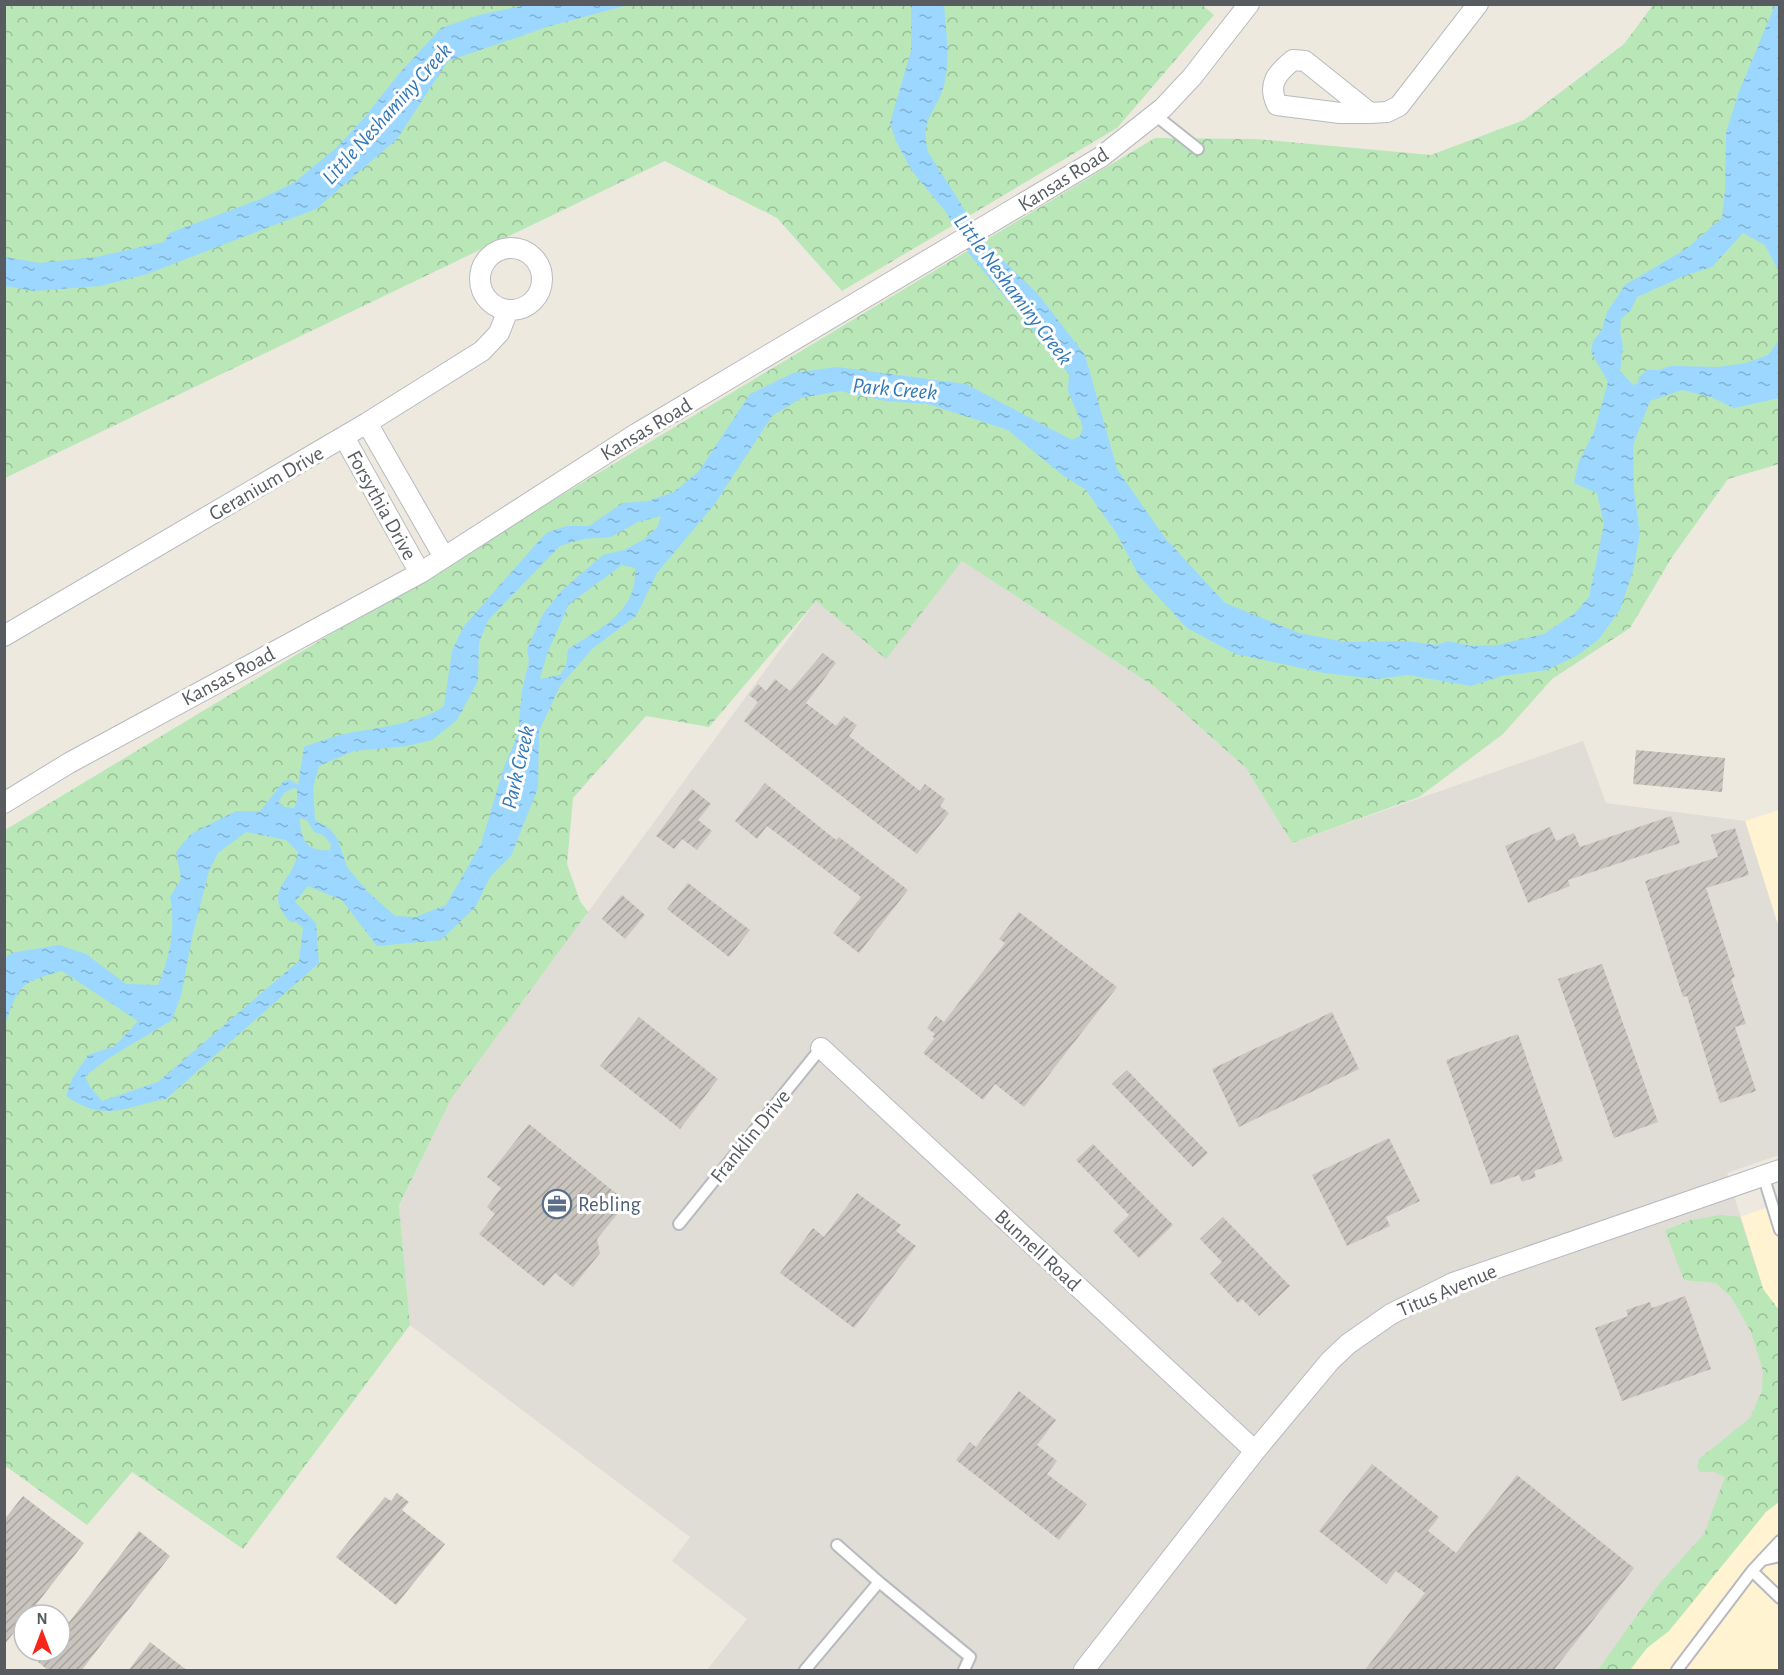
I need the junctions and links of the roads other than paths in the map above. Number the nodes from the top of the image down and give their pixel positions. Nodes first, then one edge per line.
1 (1249, 4) edge
2 (1478, 4) edge
3 (1370, 113) dead end
4 (1155, 115) junction
5 (1198, 149) dead end
6 (508, 310) dead end
7 (367, 423) junction
8 (344, 437) junction
9 (444, 557) junction
10 (420, 573) junction
11 (4, 636) edge
12 (4, 803) edge
13 (821, 1048) joint
14 (1771, 1172) edge
15 (679, 1224) dead end
16 (1779, 1230) edge
17 (1255, 1451) junction
18 (1779, 1541) edge
19 (837, 1545) dead end
20 (1779, 1556) edge
21 (1762, 1560) junction
22 (1752, 1571) junction
23 (879, 1582) junction
24 (1779, 1598) edge
25 (806, 1671) edge
26 (964, 1671) edge
27 (1084, 1671) edge
28 (1677, 1671) edge

1 - 4 street, Kansas Road
2 - 3 street
4 - 5 lane
4 - 9 street, Kansas Road
6 - 7 street, Geranium Drive
7 - 8 street, Geranium Drive
7 - 9 street, Forsythia Drive
8 - 10 street, Forsythia Drive
8 - 11 street, Geranium Drive
9 - 10 street, Kansas Road
10 - 12 street, Kansas Road
13 - 15 lane, Franklin Drive
13 - 17 street, Bunnell Road
14 - 16 lane
14 - 17 street, Titus Avenue
17 - 27 street, Titus Avenue
18 - 21 lane
19 - 23 lane
20 - 21 lane
21 - 22 lane
22 - 24 lane
22 - 28 lane
23 - 25 lane
23 - 26 lane

